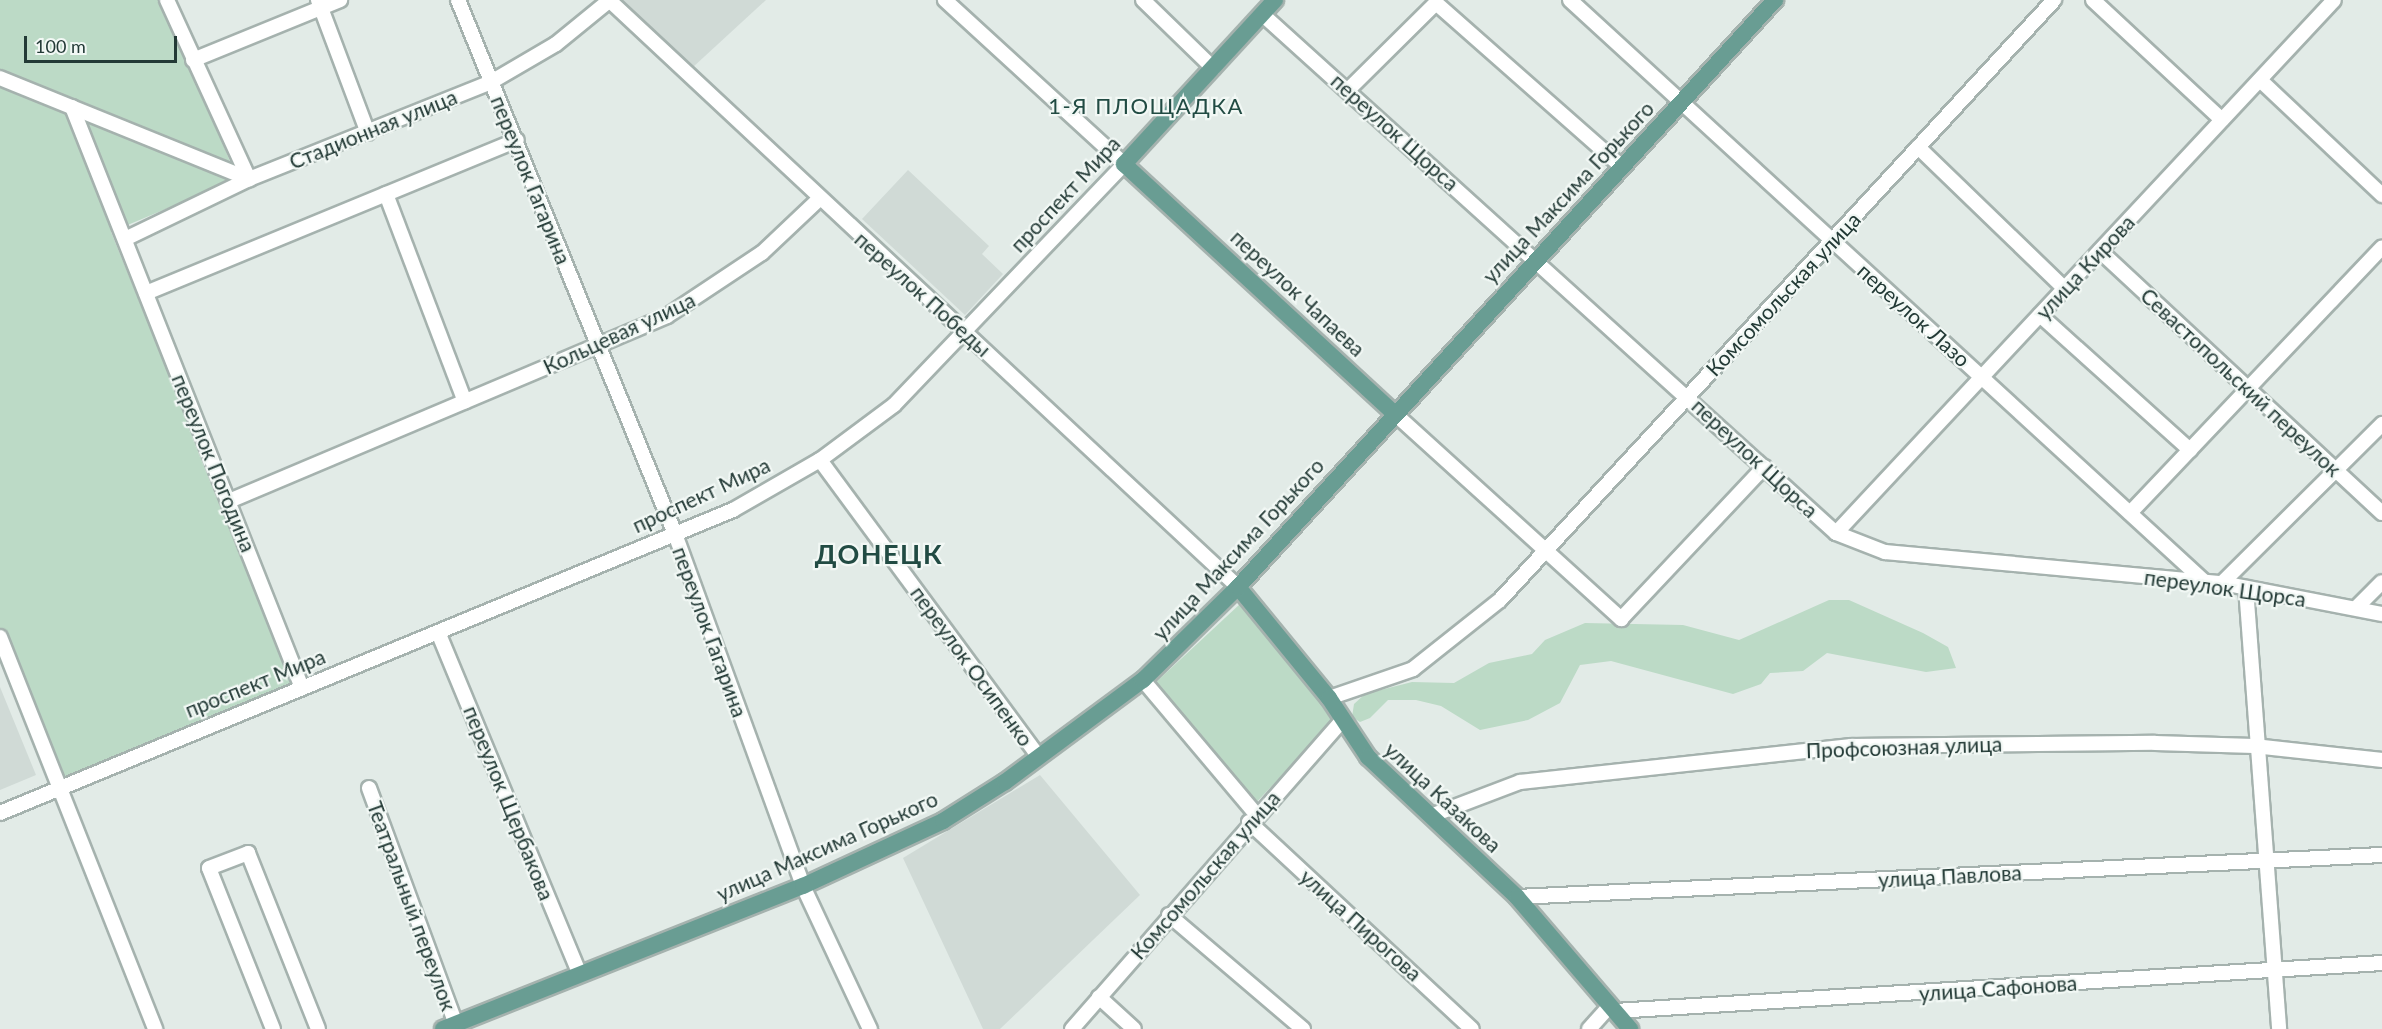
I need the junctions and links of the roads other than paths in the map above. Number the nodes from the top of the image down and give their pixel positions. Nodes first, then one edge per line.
1 (167, 0) edge
2 (340, 0) edge
3 (458, 0) edge
4 (610, 0) edge
5 (945, 0) edge
6 (1143, 0) edge
7 (1275, 0) edge
8 (1570, 0) edge
9 (1775, 0) edge
10 (2054, 0) edge
11 (2093, 0) edge
12 (2334, 0) edge
13 (319, 4) edge
14 (1262, 14) junction
15 (193, 60) junction
16 (1213, 68) junction
17 (0, 78) edge
18 (2260, 80) junction
19 (491, 82) junction
20 (1348, 90) junction
21 (1680, 103) junction
22 (72, 107) junction
23 (2222, 120) junction
24 (368, 133) junction
25 (517, 140) junction
26 (1918, 147) junction
27 (1124, 164) junction
28 (1622, 167) junction
29 (249, 179) junction
30 (386, 194) junction
31 (2382, 195) edge
32 (818, 200) junction
33 (125, 239) junction
34 (1832, 241) junction
35 (2382, 247) edge
36 (2100, 251) junction
37 (1537, 260) junction
38 (2065, 289) junction
39 (146, 293) junction
40 (2040, 315) junction
41 (967, 333) junction
42 (599, 346) junction
43 (1982, 378) junction
44 (2248, 388) junction
45 (1688, 396) junction
46 (465, 402) junction
47 (1394, 412) junction
48 (2382, 424) edge
49 (2190, 450) junction
50 (820, 460) junction
51 (1764, 467) junction
52 (2336, 470) junction
53 (229, 501) junction
54 (2130, 513) junction
55 (2382, 513) edge
56 (1836, 533) junction
57 (675, 534) junction
58 (1547, 550) junction
59 (2205, 582) junction
60 (2382, 582) edge
61 (2222, 583) junction
62 (1238, 587) junction
63 (2246, 588) junction
64 (2357, 607) junction
65 (2382, 614) edge
66 (438, 632) junction
67 (0, 637) edge
68 (1143, 680) junction
69 (302, 688) junction
70 (1329, 698) junction
71 (1340, 723) junction
72 (2258, 746) junction
73 (1039, 757) junction
74 (2382, 760) edge
75 (369, 788) dead end
76 (59, 789) junction
77 (0, 813) edge
78 (1433, 815) junction
79 (1252, 818) junction
80 (2382, 855) edge
81 (2266, 861) junction
82 (803, 886) junction
83 (1517, 897) junction
84 (1169, 915) junction
85 (2382, 963) edge
86 (2274, 971) junction
87 (579, 975) junction
88 (1099, 997) junction
89 (1612, 1009) junction
90 (449, 1026) edge
91 (155, 1029) edge
92 (273, 1029) edge
93 (318, 1029) edge
94 (870, 1029) edge
95 (1072, 1029) edge
96 (1134, 1029) edge
97 (1303, 1029) edge
98 (1472, 1029) edge
99 (1589, 1029) edge
100 (1630, 1029) edge
101 (2279, 1029) edge

1 - 15 street
2 - 13 street
3 - 19 street, переулок Гагарина
4 - 19 street, Стадионная улица
4 - 32 street, переулок Победы
5 - 27 street, переулок Чапаева
6 - 16 street
7 - 14 main road, проспект Мира
8 - 21 street, переулок Лазо
9 - 21 main road, улица Максима Горького
10 - 26 street, Комсомольская улица
11 - 23 street
12 - 18 street, улица Кирова
13 - 15 street
13 - 24 street
14 - 16 main road, проспект Мира
14 - 20 street, переулок Щорса
15 - 29 street
16 - 27 main road, проспект Мира
17 - 22 street
18 - 23 street, улица Кирова
18 - 31 street
19 - 24 street, Стадионная улица
19 - 25 street, переулок Гагарина
20 - 28 street
20 - 37 street, переулок Щорса
21 - 28 main road, улица Максима Горького
21 - 34 street, переулок Лазо
22 - 29 street
22 - 33 street, переулок Погодина
23 - 36 street, улица Кирова
24 - 29 street, Стадионная улица
25 - 30 street
25 - 42 street, переулок Гагарина
26 - 34 street, Комсомольская улица
26 - 38 street
27 - 41 street, проспект Мира
27 - 47 main road, переулок Чапаева
28 - 37 main road, улица Максима Горького
29 - 33 street, Стадионная улица
30 - 39 street
30 - 46 street
32 - 41 street, переулок Победы
32 - 42 street, Кольцевая улица
33 - 39 street, переулок Погодина
34 - 43 street, переулок Лазо
34 - 45 street, Комсомольская улица
35 - 44 street
36 - 38 street, улица Кирова
36 - 44 street, Севастопольский переулок
37 - 45 street, переулок Щорса
37 - 47 main road, улица Максима Горького
38 - 40 street, улица Кирова
39 - 53 street, переулок Погодина
40 - 43 street, улица Кирова
40 - 49 street
41 - 50 street, проспект Мира
41 - 62 street, переулок Победы
42 - 46 street, Кольцевая улица
42 - 57 street, переулок Гагарина
43 - 54 street, переулок Лазо
43 - 56 street, улица Кирова
44 - 49 street
44 - 52 street, Севастопольский переулок
45 - 51 street, переулок Щорса
45 - 58 street, Комсомольская улица
46 - 53 street, Кольцевая улица
47 - 58 street, переулок Чапаева
47 - 62 main road, улица Максима Горького
48 - 52 street
49 - 54 street
50 - 57 street, проспект Мира
50 - 73 street, переулок Осипенко
51 - 56 street, переулок Щорса
51 - 58 street, переулок Чапаева
52 - 55 street, Севастопольский переулок
52 - 61 street
53 - 69 street, переулок Погодина
54 - 59 street, переулок Лазо
56 - 59 street, переулок Щорса
57 - 66 street, проспект Мира
57 - 82 street, переулок Гагарина
58 - 70 street, Комсомольская улица
59 - 61 street, переулок Щорса
60 - 64 street
61 - 63 street, переулок Щорса
62 - 68 main road, улица Максима Горького
62 - 70 main road, улица Казакова
63 - 64 street, переулок Щорса
63 - 72 street
64 - 65 street, переулок Щорса
66 - 69 street, проспект Мира
66 - 87 street, переулок Щербакова
67 - 76 street
68 - 73 main road, улица Максима Горького
68 - 79 street, улица Пирогова
69 - 76 street, проспект Мира
70 - 71 main road, улица Казакова
71 - 78 main road, улица Казакова
71 - 79 street, Комсомольская улица
72 - 74 street, Профсоюзная улица
72 - 78 street, Профсоюзная улица
72 - 81 street
73 - 82 main road, улица Максима Горького
75 - 90 street, Театральный переулок
76 - 77 street, проспект Мира
76 - 91 street
78 - 83 main road, улица Казакова
79 - 84 street, Комсомольская улица
79 - 98 street, улица Пирогова
80 - 81 street, улица Павлова
81 - 83 street, улица Павлова
81 - 86 street
82 - 87 main road, улица Максима Горького
82 - 94 street, переулок Гагарина
83 - 89 main road, улица Казакова
84 - 88 street, Комсомольская улица
84 - 97 street
85 - 86 street, улица Сафонова
86 - 89 street, улица Сафонова
86 - 101 street
87 - 90 main road, улица Максима Горького
88 - 95 street, Комсомольская улица
88 - 96 street
89 - 99 street
89 - 100 main road, улица Казакова
92 - 93 street

